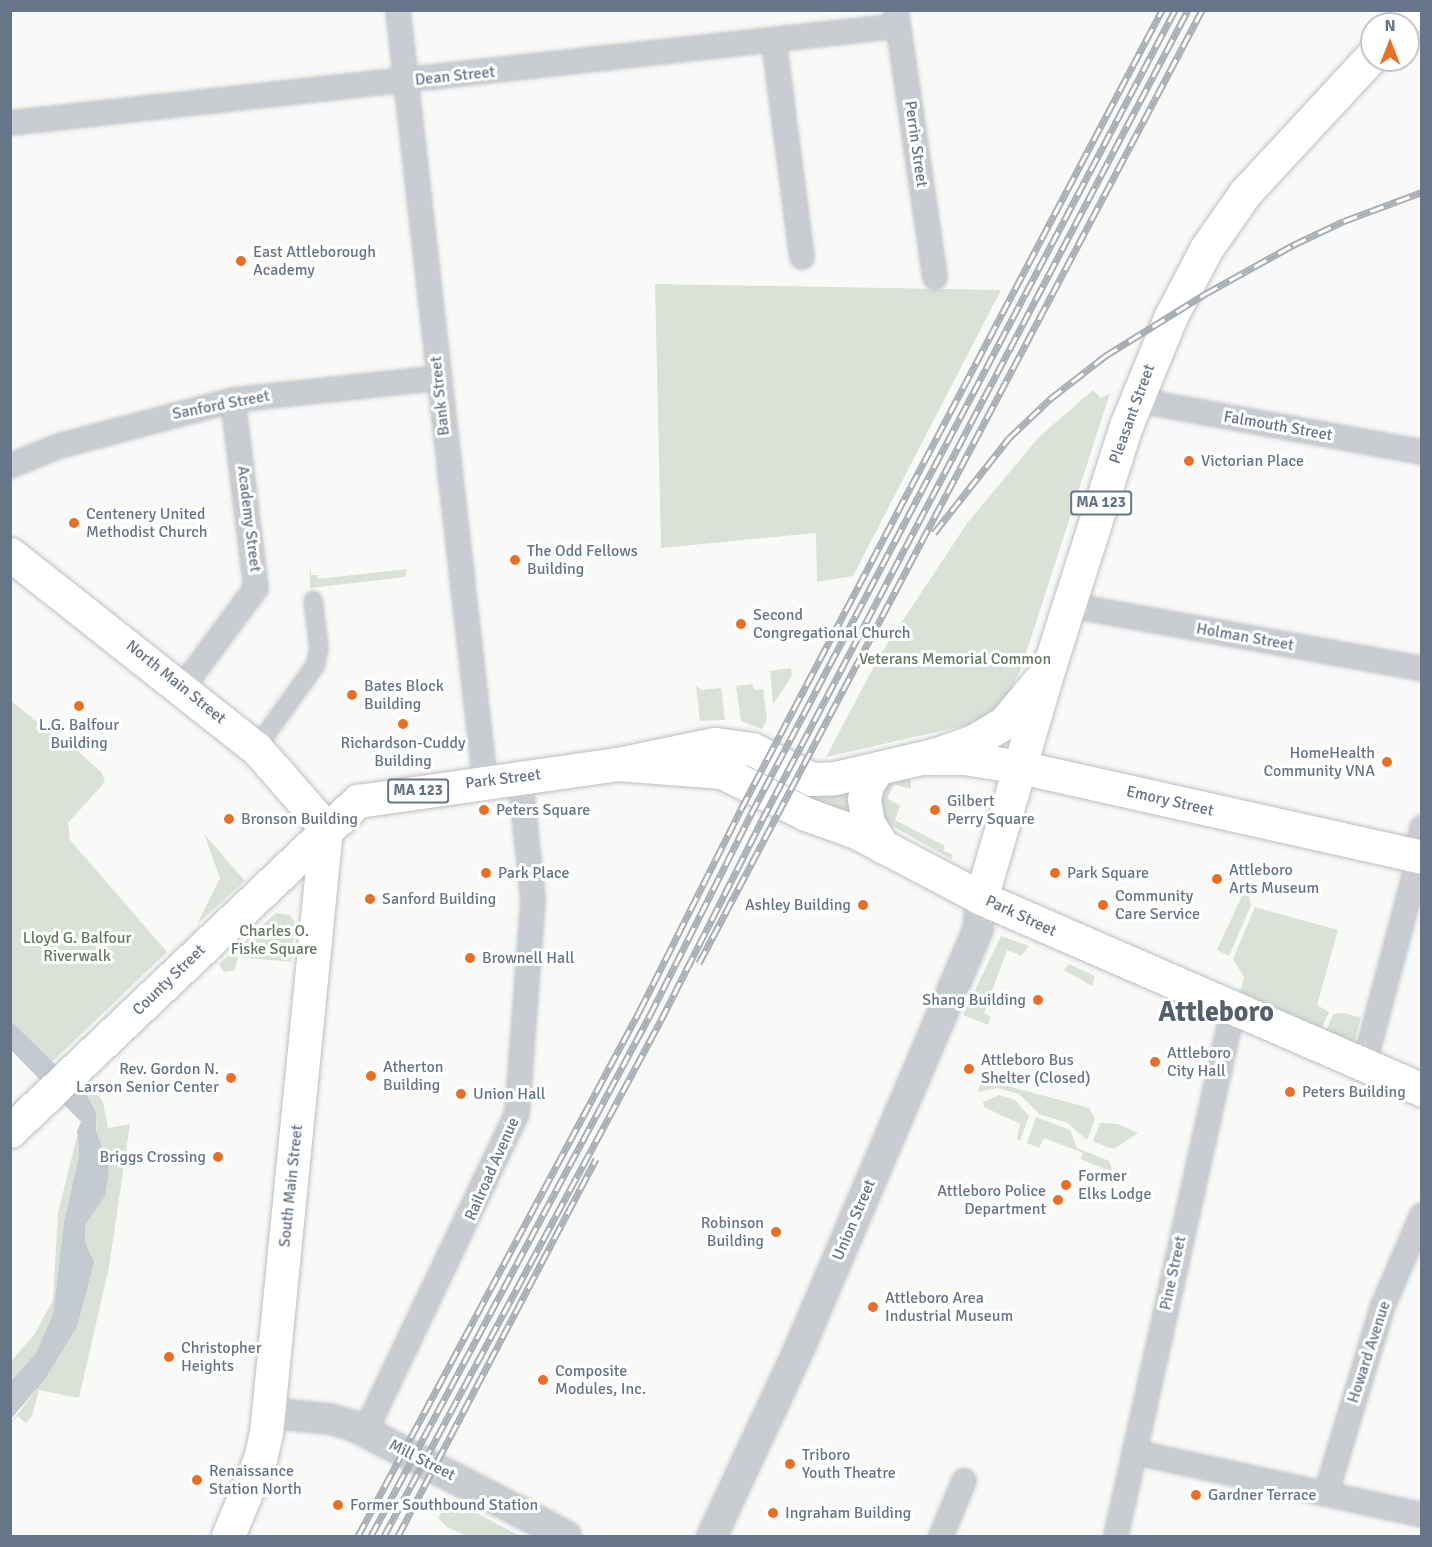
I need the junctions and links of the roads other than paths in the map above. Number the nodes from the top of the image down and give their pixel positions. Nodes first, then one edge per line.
1 (398, 10) edge
2 (897, 19) edge
3 (774, 42) junction
4 (1360, 69) edge
5 (407, 81) junction
6 (10, 123) edge
7 (802, 257) dead end
8 (935, 277) dead end
9 (438, 378) junction
10 (233, 400) junction
11 (1136, 400) junction
12 (1422, 452) edge
13 (10, 466) edge
14 (10, 554) edge
15 (313, 600) dead end
16 (1068, 605) junction
17 (1049, 667) junction
18 (1422, 669) edge
19 (183, 687) junction
20 (256, 748) junction
21 (918, 760) junction
22 (618, 764) junction
23 (1020, 767) junction
24 (878, 768) junction
25 (520, 777) junction
26 (485, 781) junction
27 (326, 828) junction
28 (883, 847) junction
29 (1420, 847) edge
30 (981, 898) junction
31 (1233, 1009) junction
32 (1364, 1065) junction
33 (1422, 1090) edge
34 (10, 1131) edge
35 (1422, 1215) edge
36 (268, 1413) junction
37 (365, 1432) junction
38 (1134, 1452) junction
39 (964, 1481) dead end
40 (1326, 1494) junction
41 (1422, 1515) edge
42 (228, 1536) edge
43 (566, 1536) edge
44 (712, 1536) edge
45 (941, 1536) edge
46 (1116, 1536) edge

1 - 5 street, Bank Street
2 - 3 street, Dean Street
2 - 8 street, Perrin Street
3 - 5 street, Dean Street
3 - 7 street
4 - 11 main road, Pleasant Street / MA 123
5 - 6 street, Dean Street
5 - 9 street, Bank Street
9 - 10 street, Sanford Street
9 - 26 street, Bank Street
10 - 13 street, Sanford Street
10 - 19 street, Academy Street
11 - 12 street, Falmouth Street
11 - 16 main road, Pleasant Street / MA 123
14 - 19 main road, North Main Street
15 - 20 street
16 - 17 main road, Pleasant Street / MA 123
16 - 18 street, Holman Street
17 - 21 main road, MA 123
17 - 23 main road, Pleasant Street / MA 123
19 - 20 main road, North Main Street
20 - 27 main road, North Main Street
21 - 23 main road, Emory Street
21 - 24 main road, Park Street / MA 123
22 - 24 main road, Park Street / MA 123
22 - 25 main road, Park Street / MA 123
22 - 28 main road, Park Street / MA 123
23 - 29 main road, Emory Street
23 - 30 main road, Pleasant Street / MA 123
24 - 28 main road
25 - 26 main road, Park Street / MA 123
25 - 37 street, Railroad Avenue
26 - 27 main road, Park Street / MA 123
27 - 34 main road, County Street / MA 123
27 - 36 main road, South Main Street
28 - 30 main road, Park Street / MA 123
29 - 32 street
30 - 31 main road, Park Street
30 - 44 street, Union Street
31 - 32 main road, Park Street
31 - 38 street, Pine Street
32 - 33 main road, Park Street
35 - 40 street, Howard Avenue
36 - 37 street, Mill Street
36 - 42 main road, South Main Street
37 - 43 street, Mill Street
38 - 40 street
38 - 46 street, Pine Street
39 - 45 street
40 - 41 street

